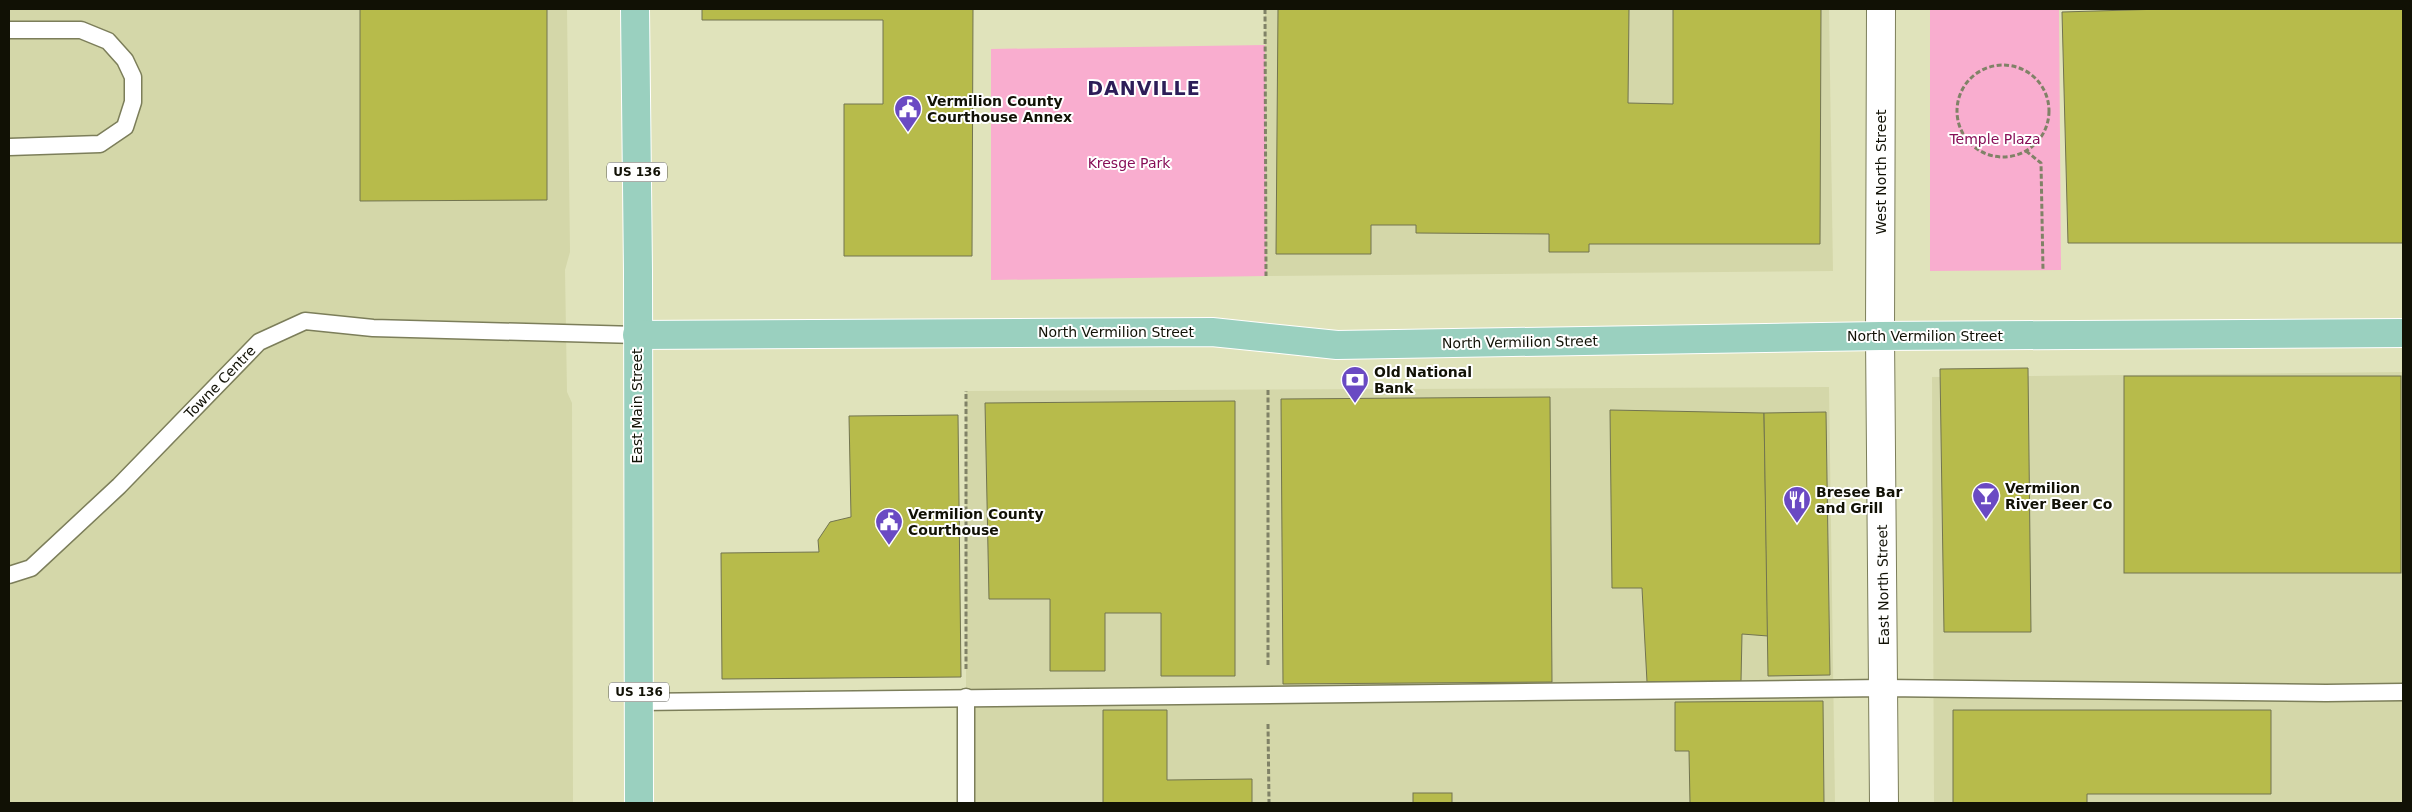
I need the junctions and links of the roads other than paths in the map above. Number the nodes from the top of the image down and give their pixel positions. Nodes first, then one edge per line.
1 (635, 9) edge
2 (1881, 9) edge
3 (9, 30) edge
4 (9, 147) edge
5 (2403, 333) edge
6 (637, 335) junction
7 (1880, 336) junction
8 (9, 575) edge
9 (1884, 688) junction
10 (2403, 692) edge
11 (966, 698) junction
12 (639, 702) junction
13 (639, 803) edge
14 (966, 803) edge
15 (1884, 803) edge

1 - 6 main road, East Main Street / US 136
2 - 7 street, West North Street
3 - 4 lane
5 - 7 main road, North Vermilion Street
6 - 7 main road, North Vermilion Street
6 - 8 lane, Towne Centre
6 - 12 main road, East Main Street / US 136
7 - 9 street, East North Street
9 - 10 lane
9 - 11 lane
9 - 15 street, East North Street
11 - 12 lane
11 - 14 lane
12 - 13 main road, East Main Street / US 136

